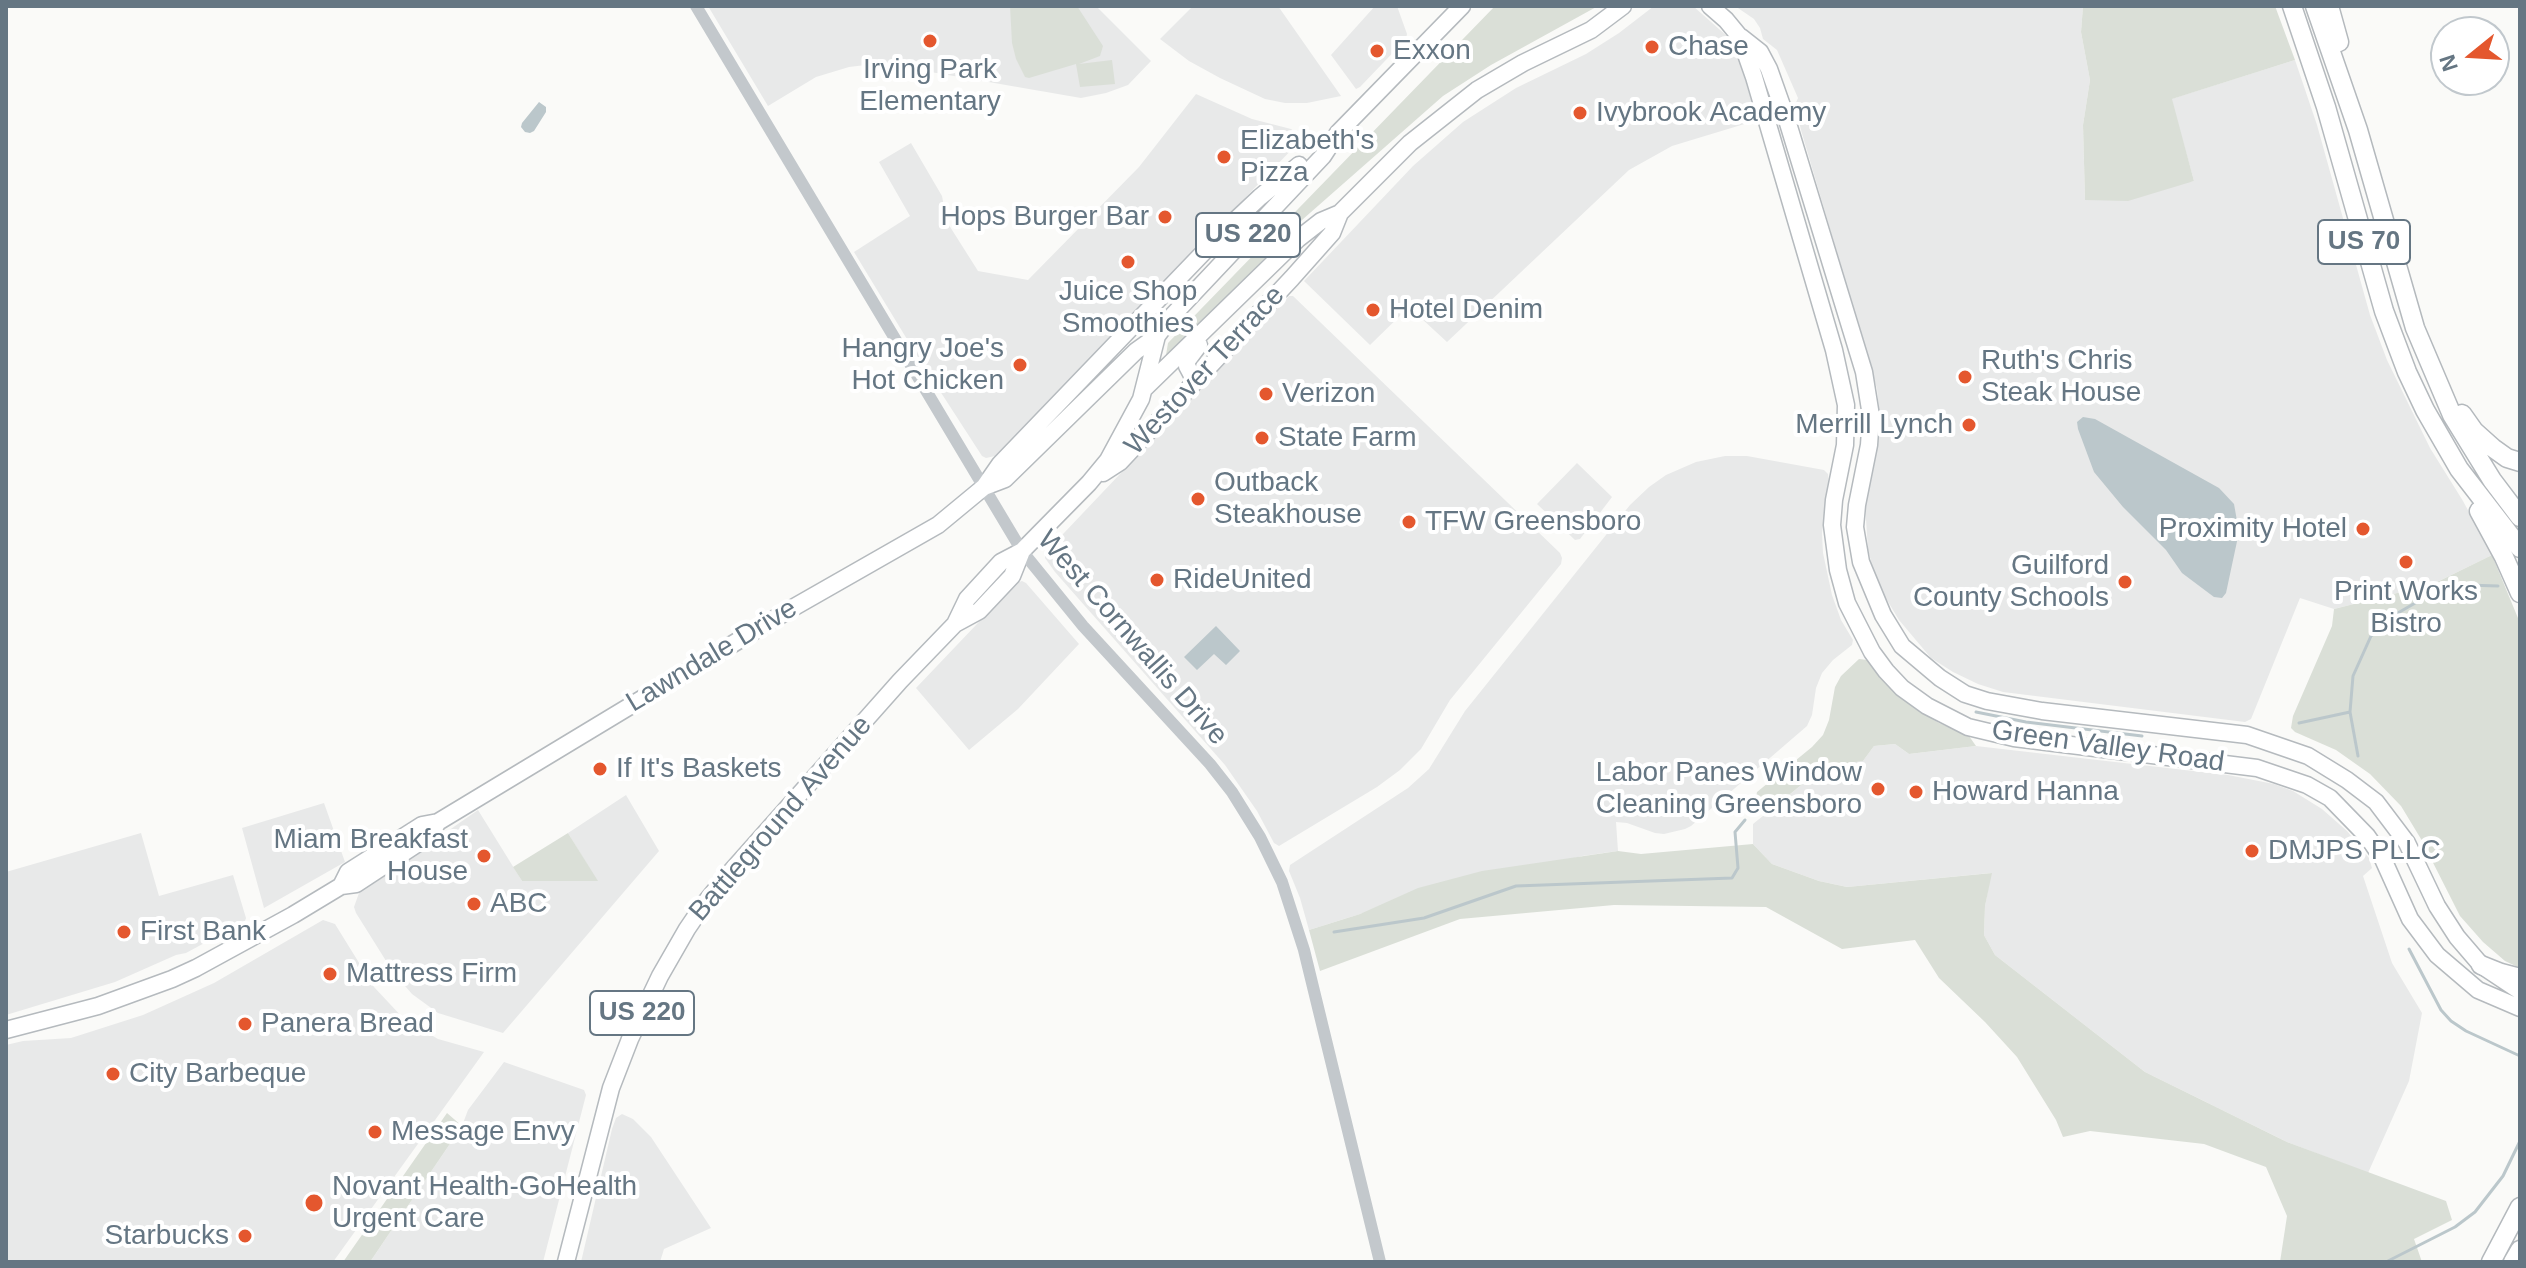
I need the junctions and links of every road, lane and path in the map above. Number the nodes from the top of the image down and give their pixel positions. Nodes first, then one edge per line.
1 (696, 6) edge
2 (1462, 6) edge
3 (1623, 6) edge
4 (1710, 6) edge
5 (2292, 6) edge
6 (2315, 6) edge
7 (2329, 6) edge
8 (1740, 37) junction
9 (2358, 130) junction
10 (1338, 133) junction
11 (1299, 165) junction
12 (1340, 213) junction
13 (1229, 305) junction
14 (1157, 336) junction
15 (2432, 368) junction
16 (1195, 381) junction
17 (1144, 389) junction
18 (2520, 462) edge
19 (2459, 469) junction
20 (1089, 483) junction
21 (984, 487) junction
22 (2520, 517) edge
23 (2520, 548) edge
24 (1022, 551) junction
25 (2520, 593) edge
26 (2481, 965) junction
27 (2520, 978) edge
28 (2520, 991) edge
29 (2520, 1008) edge
30 (6, 1030) edge
31 (2520, 1207) edge
32 (2520, 1250) edge
33 (566, 1262) edge
34 (1380, 1262) edge
35 (2491, 1262) edge
36 (2513, 1262) edge

1 - 21 street, West Cornwallis Drive
2 - 10 main road, Battleground Avenue / US 220
3 - 12 main road, Westover Terrace
4 - 8 main road, Green Valley Road
5 - 19 highway, US 70
6 - 9 highway, US 70
7 - 9 highway
8 - 26 main road, Green Valley Road
8 - 29 main road, Green Valley Road
9 - 15 highway, US 70
10 - 11 main road, Battleground Avenue / US 220
10 - 14 main road, Battleground Avenue / US 220
11 - 14 main road
11 - 21 main road, Lawndale Drive
12 - 13 main road, Westover Terrace
12 - 16 main road, Westover Terrace
13 - 16 main road
13 - 17 main road, Westover Terrace
14 - 17 main road, Battleground Avenue / US 220
14 - 21 main road, Lawndale Drive
15 - 18 highway
15 - 22 highway, US 70
16 - 20 main road, Westover Terrace
17 - 20 main road, Battleground Avenue / US 220
19 - 23 highway, US 70
19 - 25 highway
20 - 24 main road, Battleground Avenue / US 220
21 - 24 street, West Cornwallis Drive
21 - 30 main road, Lawndale Drive
24 - 33 main road, Battleground Avenue / US 220
24 - 34 street, West Cornwallis Drive
26 - 27 highway
26 - 28 main road, Green Valley Road
31 - 35 highway
32 - 36 highway

